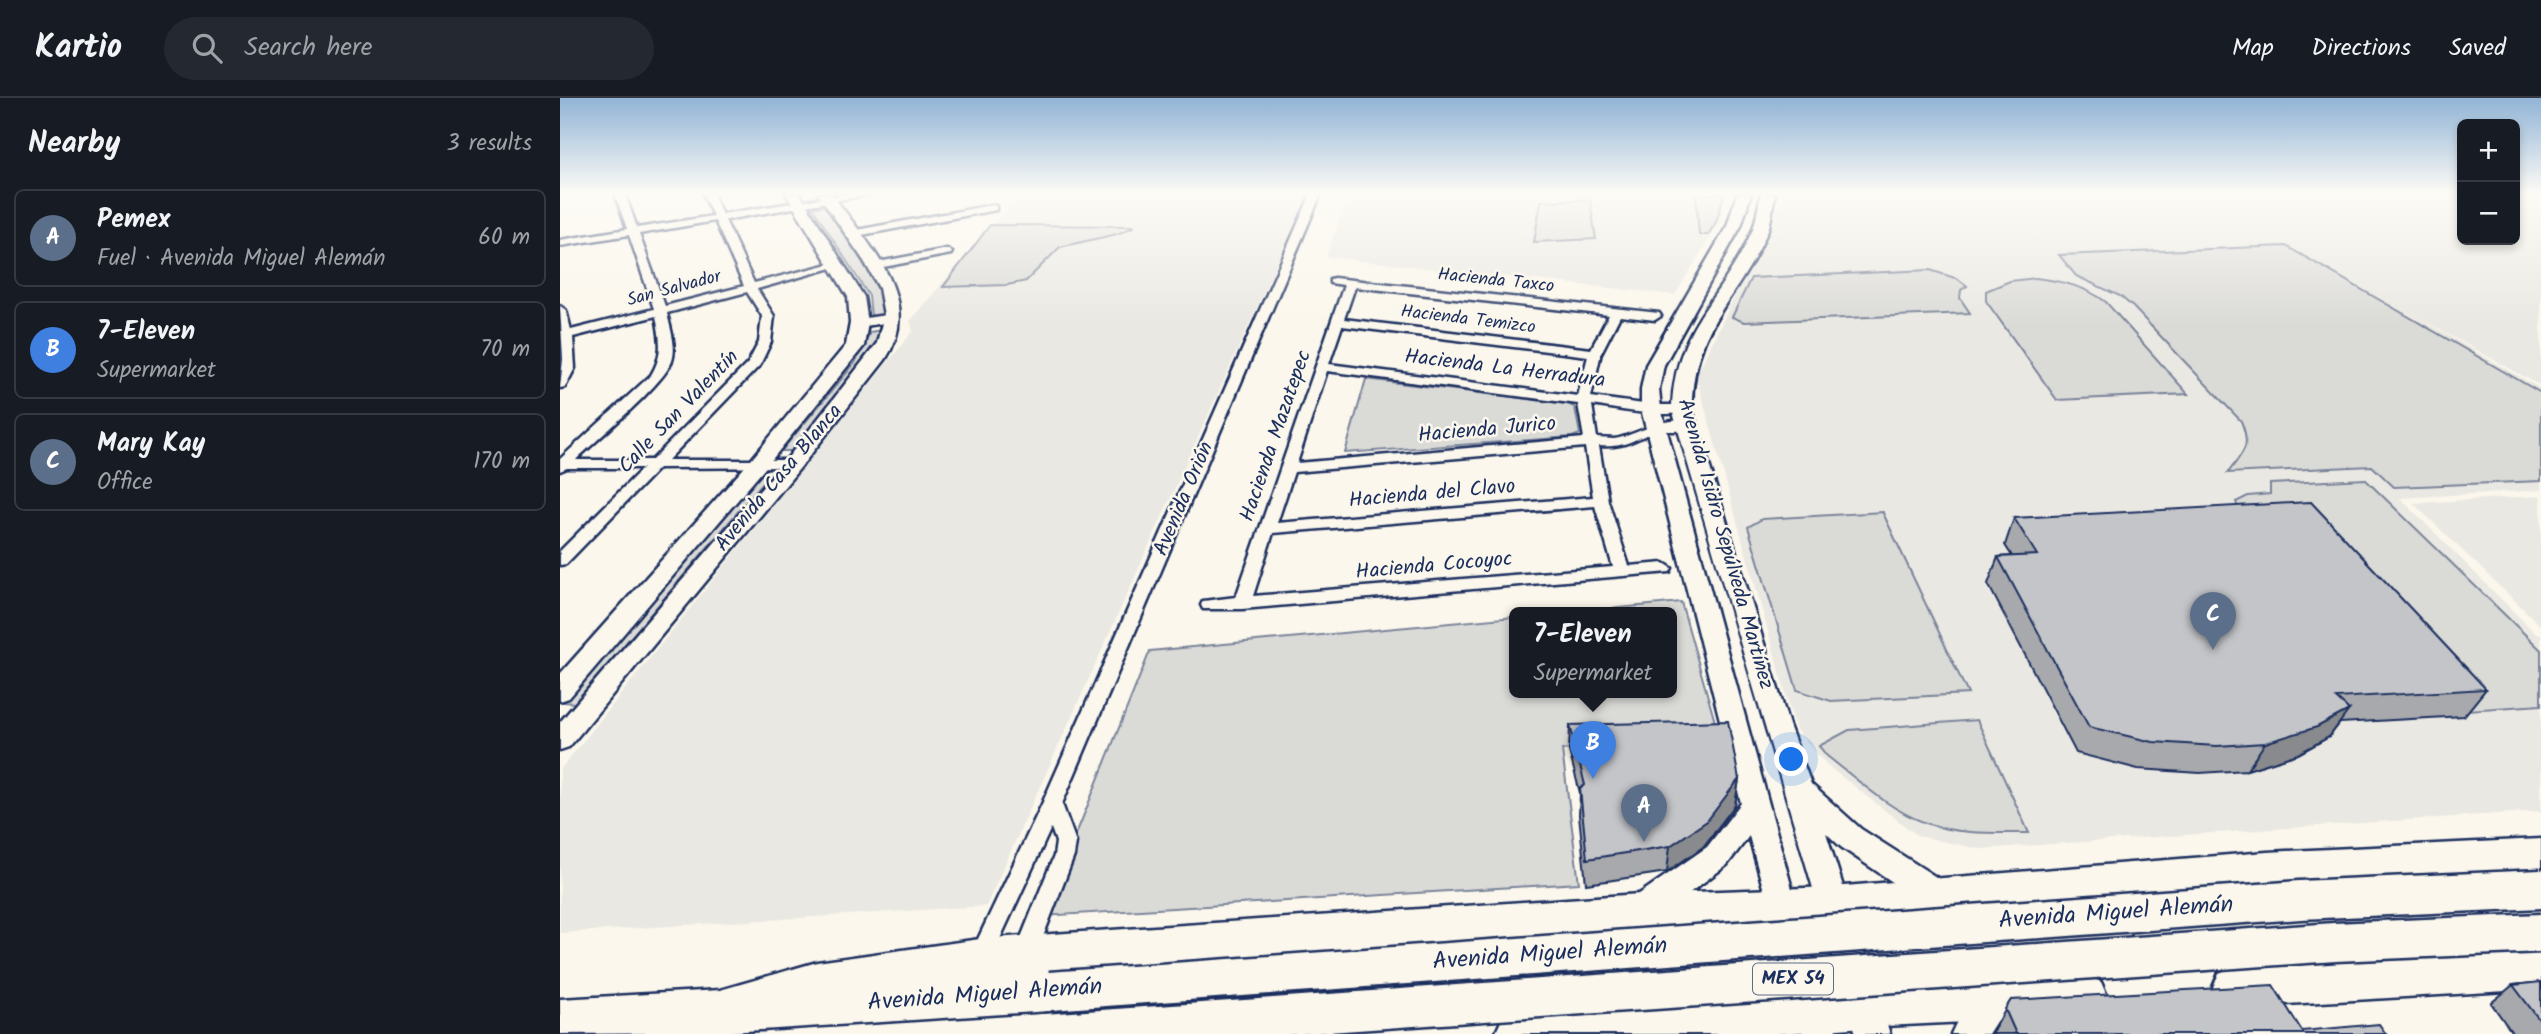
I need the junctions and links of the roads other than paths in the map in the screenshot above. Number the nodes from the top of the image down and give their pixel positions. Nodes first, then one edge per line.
1 (592, 238) edge
2 (635, 238) edge
3 (729, 238) edge
4 (820, 238) edge
5 (854, 238) edge
6 (1297, 238) edge
7 (1727, 238) edge
8 (1755, 238) edge
9 (560, 243) edge
10 (947, 252) dead end
11 (837, 265) junction
12 (873, 266) junction
13 (1334, 281) dead end
14 (1350, 282) junction
15 (750, 287) junction
16 (560, 310) edge
17 (661, 311) junction
18 (1616, 311) junction
19 (1655, 316) dead end
20 (893, 318) junction
21 (1337, 321) junction
22 (859, 323) junction
23 (563, 336) edge
24 (1595, 353) junction
25 (1322, 367) junction
26 (560, 384) edge
27 (1584, 400) junction
28 (1685, 417) junction
29 (1653, 419) junction
30 (1590, 442) junction
31 (658, 462) junction
32 (758, 464) junction
33 (793, 464) junction
34 (561, 465) edge
35 (1287, 468) junction
36 (1601, 501) junction
37 (1267, 529) junction
38 (560, 560) edge
39 (1664, 568) dead end
40 (1623, 572) junction
41 (1242, 603) junction
42 (1209, 605) dead end
43 (560, 691) edge
44 (568, 719) edge
45 (560, 740) edge
46 (1799, 790) junction
47 (1052, 804) junction
48 (1755, 806) junction
49 (2541, 856) edge
50 (2541, 888) edge
51 (2003, 892) junction
52 (1936, 894) junction
53 (1832, 905) junction
54 (1782, 907) junction
55 (1660, 911) junction
56 (2541, 933) edge
57 (1025, 955) junction
58 (980, 958) junction
59 (2541, 970) edge
60 (2043, 998) junction
61 (1993, 1001) junction
62 (715, 1012) junction
63 (1041, 1019) edge
64 (560, 1020) edge
65 (1869, 1020) edge
66 (1817, 1023) edge
67 (1673, 1025) edge
68 (1517, 1034) edge
69 (1968, 1034) edge

1 - 9 street
2 - 17 street
3 - 15 street, Calle San Valentín
4 - 11 street, Avenida Casa Blanca
5 - 12 main road
6 - 47 street, Avenida Orión
7 - 29 main road, Avenida Isidro Sepúlveda Martínez
8 - 28 main road, Avenida Isidro Sepúlveda Martínez
10 - 12 street
11 - 15 street, San Salvador
11 - 22 street, Avenida Casa Blanca
12 - 20 main road
13 - 14 street, Hacienda Taxco
14 - 18 street, Hacienda Taxco
14 - 21 street, Hacienda Mazatepec
15 - 17 street, San Salvador
15 - 31 street, Calle San Valentín
16 - 23 street
17 - 23 street, San Salvador
17 - 34 street
18 - 19 street, Hacienda Taxco
18 - 24 street
20 - 22 street
20 - 33 main road, Avenida Casa Blanca
21 - 24 street, Hacienda Temizco
21 - 25 street, Hacienda Mazatepec
22 - 32 main road, Avenida Casa Blanca
23 - 26 street
24 - 27 street
25 - 27 street, Hacienda La Herradura
25 - 35 street, Hacienda Mazatepec
27 - 29 street, Hacienda La Herradura
27 - 30 street
28 - 29 street, Hacienda Jurico
28 - 46 main road, Avenida Isidro Sepúlveda Martínez
29 - 30 street, Hacienda Jurico
29 - 48 main road, Avenida Isidro Sepúlveda Martínez
30 - 35 street, Hacienda Jurico
30 - 36 street
31 - 32 street
31 - 34 street
31 - 38 street, Calle San Valentín
32 - 33 street
32 - 43 main road, Avenida Casa Blanca
33 - 44 main road, Avenida Casa Blanca
35 - 37 street, Hacienda Mazatepec
36 - 37 street, Hacienda del Clavo
36 - 40 street
37 - 41 street, Hacienda Mazatepec
39 - 40 street, Hacienda Cocoyoc
40 - 41 street, Hacienda Cocoyoc
41 - 42 street, Hacienda Cocoyoc
44 - 45 main road, Avenida Casa Blanca
46 - 52 main road
46 - 53 main road, Avenida Isidro Sepúlveda Martínez
47 - 57 street
47 - 58 street, Avenida Orión
48 - 54 main road, Avenida Isidro Sepúlveda Martínez
48 - 55 main road
49 - 51 highway
50 - 63 highway, Avenida Miguel Alemán / MEX 54, bridge
51 - 52 highway
51 - 60 highway
52 - 53 highway
53 - 54 highway
53 - 65 main road, Avenida Isidro Sepúlveda Martínez
54 - 55 highway
54 - 66 main road, Avenida Isidro Sepúlveda Martínez
55 - 57 highway
55 - 67 highway
56 - 63 highway, Avenida Miguel Alemán / MEX 54, bridge
57 - 58 highway
58 - 62 highway
59 - 60 highway
60 - 61 highway
61 - 65 highway
61 - 69 main road
62 - 63 highway, Avenida Miguel Alemán / MEX 54
62 - 64 highway, Avenida Miguel Alemán / MEX 54
65 - 66 highway
66 - 67 highway
67 - 68 highway

